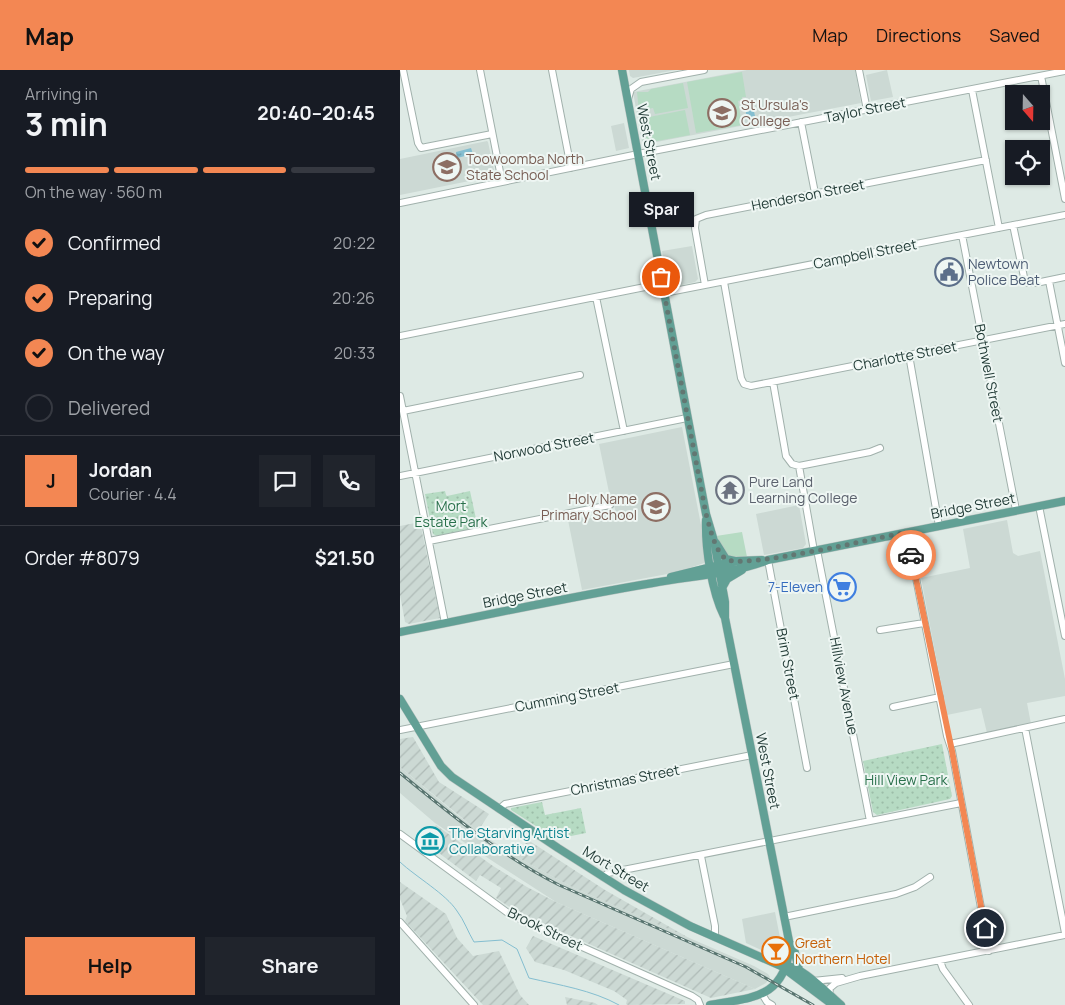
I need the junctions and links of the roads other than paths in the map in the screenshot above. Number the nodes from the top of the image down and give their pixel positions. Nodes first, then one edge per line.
1 (403, 70) edge
2 (480, 70) edge
3 (552, 70) edge
4 (622, 70) edge
5 (704, 70) edge
6 (859, 70) edge
7 (1065, 71) edge
8 (1041, 76) junction
9 (972, 90) junction
10 (628, 99) junction
11 (867, 110) junction
12 (801, 122) junction
13 (492, 134) junction
14 (638, 154) junction
15 (986, 160) junction
16 (571, 168) junction
17 (502, 182) junction
18 (815, 193) junction
19 (1065, 199) edge
20 (400, 203) edge
21 (1065, 215) edge
22 (1014, 225) junction
23 (999, 228) junction
24 (962, 235) junction
25 (661, 277) junction
26 (1065, 277) edge
27 (1049, 281) junction
28 (724, 282) junction
29 (705, 285) junction
30 (664, 293) junction
31 (596, 297) junction
32 (1065, 324) edge
33 (1058, 326) junction
34 (400, 336) edge
35 (982, 340) junction
36 (909, 355) junction
37 (1065, 363) edge
38 (580, 375) dead end
39 (773, 382) junction
40 (400, 396) edge
41 (403, 410) junction
42 (688, 418) junction
43 (624, 431) junction
44 (880, 448) dead end
45 (796, 465) junction
46 (416, 473) junction
47 (400, 476) edge
48 (1065, 501) edge
49 (610, 505) dead end
50 (1039, 506) junction
51 (1016, 510) junction
52 (706, 514) junction
53 (939, 526) junction
54 (712, 532) junction
55 (907, 532) junction
56 (429, 541) junction
57 (815, 550) junction
58 (768, 560) junction
59 (736, 561) junction
60 (755, 565) junction
61 (715, 569) junction
62 (722, 588) junction
63 (725, 618) junction
64 (445, 623) junction
65 (924, 623) junction
66 (880, 630) dead end
67 (400, 632) edge
68 (1065, 636) edge
69 (734, 664) junction
70 (940, 697) junction
71 (400, 699) edge
72 (893, 707) dead end
73 (1065, 719) edge
74 (417, 726) junction
75 (1025, 728) junction
76 (400, 730) edge
77 (950, 744) junction
78 (752, 756) junction
79 (807, 768) dead end
80 (961, 803) junction
81 (499, 808) junction
82 (870, 821) junction
83 (400, 834) edge
84 (769, 842) junction
85 (701, 856) junction
86 (603, 877) junction
87 (930, 877) dead end
88 (784, 917) junction
89 (401, 922) edge
90 (787, 933) junction
91 (1065, 934) edge
92 (715, 936) junction
93 (989, 951) junction
94 (940, 961) junction
95 (784, 967) junction
96 (800, 971) junction
97 (860, 976) junction
98 (813, 981) junction
99 (764, 993) junction
100 (830, 996) junction
101 (474, 1005) edge
102 (700, 1005) edge
103 (710, 1005) edge
104 (772, 1005) edge
105 (833, 1005) edge
106 (841, 1005) edge
107 (969, 1005) edge

1 - 13 street
2 - 13 street
3 - 16 street
4 - 10 main road, West Street
5 - 10 street
6 - 11 street
7 - 8 street, Taylor Street
8 - 9 street, Taylor Street
8 - 19 street
9 - 11 street, Taylor Street
9 - 15 street
10 - 14 main road, West Street
11 - 12 street, Taylor Street
12 - 14 street, Taylor Street
12 - 18 street
13 - 17 street
14 - 16 street, Taylor Street
14 - 25 main road, West Street
15 - 18 street, Henderson Street
15 - 23 street
16 - 17 street, Taylor Street
17 - 20 street, Taylor Street
18 - 29 street, Henderson Street
21 - 22 street, Campbell Street
22 - 23 street, Campbell Street
22 - 27 street
23 - 24 street, Campbell Street
24 - 28 street, Campbell Street
24 - 35 street, Bothwell Street
25 - 30 main road, West Street
25 - 31 street
26 - 27 street
27 - 33 street
28 - 29 street, Campbell Street
28 - 39 street, Charlotte Street
29 - 30 street, Campbell Street
30 - 42 main road, West Street
31 - 34 street
31 - 43 street
32 - 33 street, Charlotte Street
33 - 35 street, Charlotte Street
33 - 37 street
35 - 36 street, Charlotte Street
35 - 51 street, Bothwell Street
36 - 39 street, Charlotte Street
36 - 53 street
38 - 41 street
39 - 45 street, Hillview Avenue
40 - 41 street
41 - 46 street
42 - 43 street, Norwood Street
42 - 52 main road, West Street
43 - 46 street, Norwood Street
44 - 45 street
45 - 57 street, Hillview Avenue
46 - 47 street, Norwood Street
46 - 56 street
48 - 50 main road, Bridge Street
49 - 56 street
50 - 51 main road, Bridge Street
50 - 68 street
51 - 53 main road, Bridge Street
52 - 54 main road, West Street
52 - 61 main road, West Street
53 - 55 main road, Bridge Street
54 - 59 main road
54 - 61 main road, West Street
55 - 57 main road, Bridge Street
55 - 65 street
56 - 64 street
57 - 58 main road, Bridge Street
57 - 82 street, Hillview Avenue
58 - 59 main road, Bridge Street
58 - 60 main road, Bridge Street
58 - 79 street, Brim Street
59 - 61 main road, Bridge Street
60 - 61 main road, Bridge Street
60 - 62 main road
61 - 62 main road, West Street
61 - 63 main road, West Street
61 - 64 main road, Bridge Street
62 - 63 main road, West Street
63 - 69 main road, West Street
64 - 67 main road, Bridge Street
65 - 66 street
65 - 70 street
69 - 74 street, Cumming Street
69 - 78 main road, West Street
70 - 72 street
70 - 77 street
71 - 74 main road, Mort Street
73 - 75 street
74 - 76 street, Cumming Street
74 - 81 main road, Mort Street
75 - 77 street
75 - 91 street
77 - 80 street
78 - 81 street, Christmas Street
78 - 84 main road, West Street
80 - 82 street
80 - 93 street
81 - 86 main road, Mort Street
82 - 84 street
83 - 102 street, Brook Street
84 - 85 street
84 - 88 main road, West Street
85 - 86 street
85 - 92 street
86 - 92 main road, Mort Street
87 - 88 street
88 - 90 main road, West Street
89 - 101 street
90 - 95 main road, West Street
90 - 96 main road
91 - 93 street
92 - 95 main road, Mort Street
93 - 94 street
94 - 97 street
94 - 107 street
95 - 96 main road, Mort Street
95 - 99 main road, West Street
95 - 105 main road, Mort Street
96 - 98 main road, Mort Street
97 - 98 street
97 - 100 street
98 - 100 main road, Mort Street
99 - 103 main road
99 - 104 street
100 - 106 main road, Mort Street

